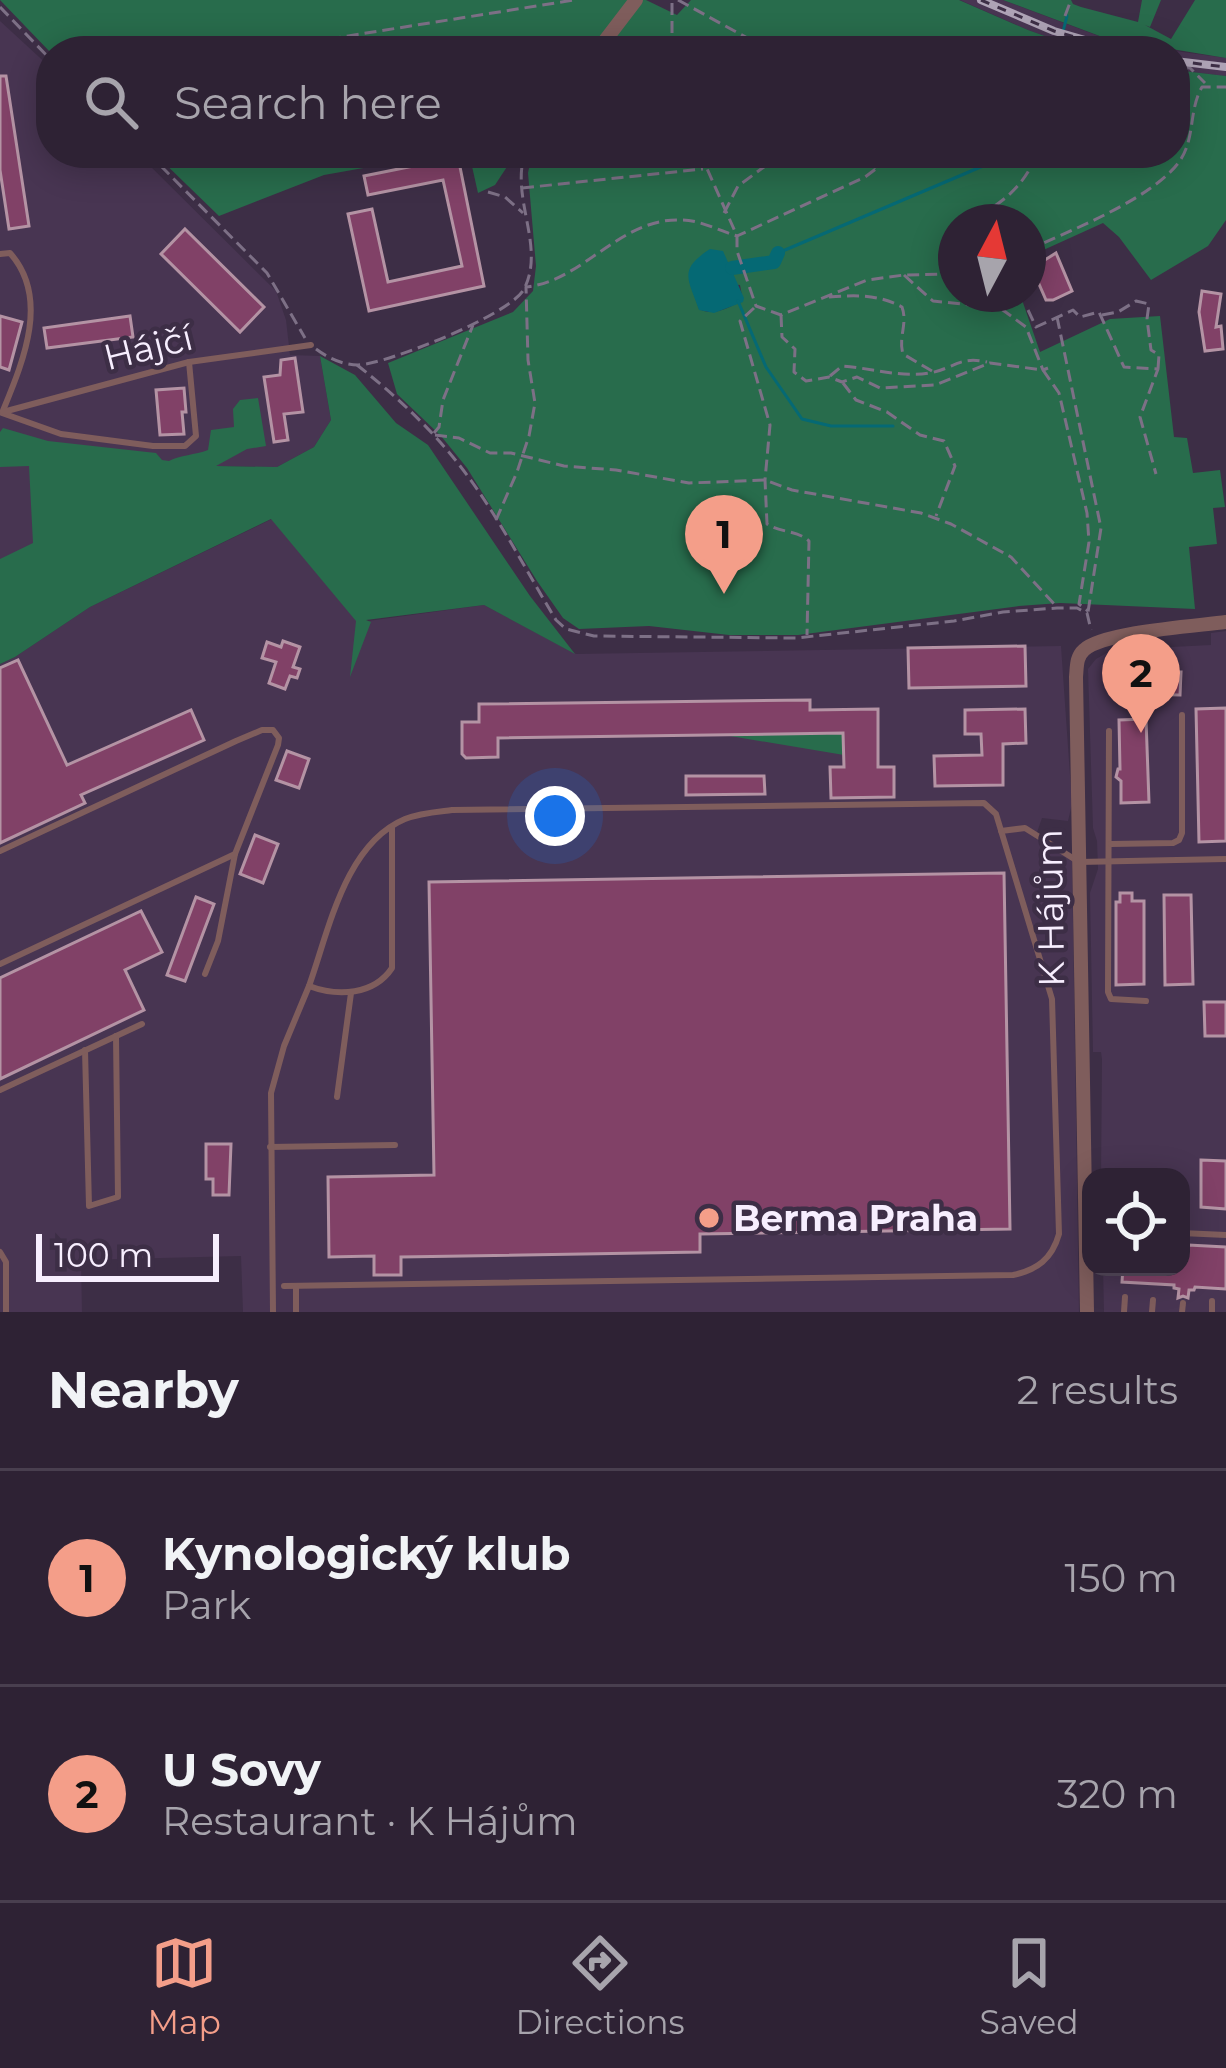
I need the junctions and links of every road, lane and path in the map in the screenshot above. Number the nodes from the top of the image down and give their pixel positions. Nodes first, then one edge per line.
1 (574, 0) edge
2 (636, 0) edge
3 (675, 0) edge
4 (1071, 0) edge
5 (1, 8) edge
6 (1066, 16) dead end
7 (348, 36) edge
8 (608, 36) edge
9 (673, 36) edge
10 (743, 36) edge
11 (36, 44) edge
12 (1190, 69) edge
13 (1207, 86) junction
14 (1226, 87) edge
15 (1190, 134) edge
16 (163, 168) edge
17 (523, 168) edge
18 (763, 168) edge
19 (877, 168) edge
20 (1032, 168) edge
21 (1173, 168) edge
22 (705, 169) joint
23 (520, 188) junction
24 (488, 192) dead end
25 (995, 204) edge
26 (724, 213) junction
27 (524, 214) junction
28 (737, 236) junction
29 (1046, 242) edge
30 (0, 254) edge
31 (938, 274) edge
32 (904, 275) junction
33 (526, 287) junction
34 (826, 297) junction
35 (756, 306) junction
36 (1029, 312) edge
37 (781, 315) junction
38 (1101, 316) junction
39 (1057, 317) junction
40 (474, 324) junction
41 (311, 345) junction
42 (189, 362) junction
43 (990, 363) junction
44 (357, 365) junction
45 (1158, 368) junction
46 (1046, 369) junction
47 (934, 372) junction
48 (829, 377) junction
49 (842, 382) junction
50 (1, 413) edge
51 (433, 434) junction
52 (522, 456) junction
53 (1156, 474) dead end
54 (765, 480) junction
55 (935, 518) junction
56 (496, 520) junction
57 (1058, 608) junction
58 (1088, 612) junction
59 (1226, 622) edge
60 (806, 637) junction
61 (1094, 644) junction
62 (1182, 715) dead end
63 (1109, 730) dead end
64 (392, 826) junction
65 (1001, 831) junction
66 (1110, 844) junction
67 (0, 851) edge
68 (235, 854) junction
69 (1226, 860) edge
70 (1079, 862) junction
71 (1110, 862) junction
72 (0, 964) edge
73 (205, 974) dead end
74 (309, 986) junction
75 (352, 992) junction
76 (1146, 1001) dead end
77 (142, 1024) dead end
78 (116, 1036) junction
79 (85, 1050) junction
80 (0, 1090) edge
81 (337, 1096) dead end
82 (395, 1145) dead end
83 (270, 1148) junction
84 (1087, 1168) edge
85 (1190, 1233) edge
86 (1226, 1235) edge
87 (0, 1252) edge
88 (1087, 1276) edge
89 (284, 1286) dead end
90 (296, 1286) junction
91 (1125, 1297) dead end
92 (1153, 1300) dead end
93 (1212, 1301) dead end
94 (6, 1312) edge
95 (273, 1312) edge
96 (296, 1312) edge
97 (1087, 1312) edge
98 (1124, 1312) edge
99 (1153, 1312) edge
100 (1212, 1312) edge

1 - 7 path
2 - 8 street
3 - 9 path
3 - 10 path
4 - 6 path
5 - 11 path
12 - 13 path
13 - 14 path
13 - 15 path
16 - 41 path
17 - 23 path
18 - 26 path
19 - 28 path
20 - 25 path
21 - 29 path
22 - 23 path
22 - 26 path
23 - 27 path
24 - 27 path
26 - 28 path
27 - 33 path
28 - 33 path
28 - 35 path
30 - 50 lane
31 - 32 path
32 - 34 path
32 - 46 path
33 - 40 path
33 - 52 path
34 - 37 path
34 - 47 path
35 - 37 path
35 - 54 path
36 - 39 path
37 - 48 path
38 - 39 path
38 - 45 path
38 - 45 path
39 - 58 path
40 - 44 path
40 - 51 path
41 - 42 lane, Hájčí
41 - 44 path
42 - 50 lane, Hájčí
42 - 50 lane
43 - 46 path
43 - 47 path
43 - 49 path
44 - 51 path
45 - 53 path
46 - 58 path
47 - 48 path
48 - 49 path
49 - 55 path
51 - 52 path
51 - 56 path
52 - 54 path
52 - 56 path
54 - 55 path
54 - 60 path
55 - 57 path
56 - 60 path
57 - 58 path
57 - 60 path
58 - 61 path
59 - 61 street
61 - 70 street, K Hájům
62 - 66 lane
63 - 66 lane
64 - 65 lane
64 - 74 lane
64 - 75 lane
65 - 70 lane
65 - 90 lane
66 - 71 lane
67 - 68 lane
68 - 72 lane
68 - 73 lane
69 - 71 lane
70 - 71 lane
70 - 84 street, K Hájům
71 - 76 lane
74 - 75 lane
74 - 83 lane
75 - 81 lane
77 - 78 lane
78 - 79 lane
78 - 79 lane
79 - 80 lane
82 - 83 lane
83 - 95 lane
85 - 86 lane
87 - 94 lane
88 - 97 street, K Hájům
89 - 90 lane
90 - 96 lane
91 - 98 lane
92 - 99 lane
93 - 100 lane

